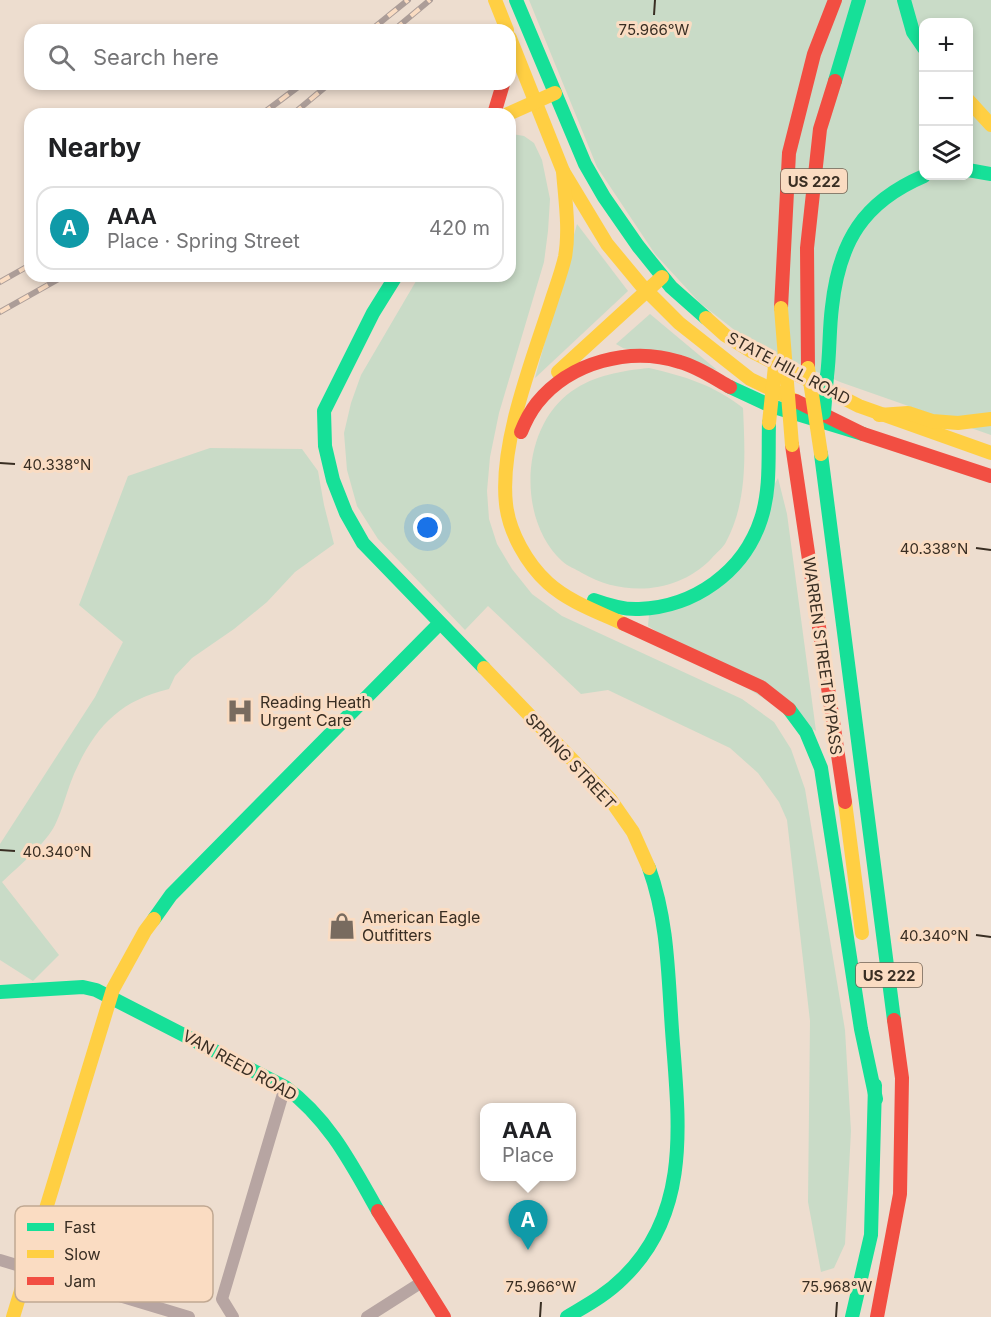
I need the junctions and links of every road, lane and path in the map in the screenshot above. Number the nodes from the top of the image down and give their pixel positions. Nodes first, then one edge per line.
1 (495, 0) edge
2 (516, 0) edge
3 (835, 0) edge
4 (859, 0) edge
5 (904, 0) edge
6 (504, 24) edge
7 (919, 40) edge
8 (516, 53) edge
9 (501, 90) edge
10 (555, 93) junction
11 (536, 101) junction
12 (973, 105) edge
13 (497, 108) edge
14 (516, 110) edge
15 (991, 125) edge
16 (563, 171) junction
17 (973, 172) edge
18 (991, 174) edge
19 (919, 178) edge
20 (392, 282) edge
21 (666, 282) junction
22 (651, 296) junction
23 (781, 308) junction
24 (573, 373) junction
25 (879, 415) junction
26 (991, 419) edge
27 (863, 434) junction
28 (511, 435) junction
29 (991, 453) edge
30 (822, 454) junction
31 (991, 476) edge
32 (439, 624) junction
33 (863, 947) dead end
34 (866, 970) dead end
35 (0, 992) edge
36 (110, 997) junction
37 (285, 1087) junction
38 (876, 1099) junction
39 (900, 1194) junction
40 (46, 1206) edge
41 (871, 1235) junction
42 (0, 1260) edge
43 (15, 1264) edge
44 (422, 1282) junction
45 (897, 1287) dead end
46 (17, 1302) edge
47 (139, 1302) edge
48 (13, 1317) edge
49 (189, 1317) edge
50 (233, 1317) edge
51 (366, 1317) edge
52 (444, 1317) edge
53 (567, 1317) edge
54 (842, 1317) edge
55 (852, 1317) edge
56 (877, 1317) edge

1 - 6 main road
2 - 10 main road, STATE HILL ROAD
3 - 23 main road, WARREN STREET BYPASS / US 222
4 - 30 main road, WARREN STREET BYPASS / US 222, bridge
5 - 7 main road
8 - 11 main road, STATE HILL ROAD
9 - 13 main road
10 - 11 main road
10 - 21 main road, STATE HILL ROAD
11 - 14 main road
11 - 16 main road, STATE HILL ROAD
12 - 15 main road
16 - 22 main road, STATE HILL ROAD
16 - 28 main road
17 - 18 main road
19 - 30 main road, bridge
20 - 32 main road, SPRING STREET
21 - 22 main road
21 - 25 main road, STATE HILL ROAD
22 - 24 main road
22 - 27 main road, STATE HILL ROAD
22 - 28 main road
23 - 24 main road, bridge
23 - 33 main road, WARREN STREET BYPASS / US 222, bridge
24 - 27 main road
25 - 26 main road
25 - 29 main road, STATE HILL ROAD
27 - 31 main road, STATE HILL ROAD
28 - 38 main road
30 - 39 main road, WARREN STREET BYPASS / US 222
32 - 36 main road
32 - 53 main road, SPRING STREET
34 - 38 main road, US 222
35 - 36 main road, VAN REED ROAD
36 - 37 main road, VAN REED ROAD
36 - 40 main road
37 - 44 main road, VAN REED ROAD
37 - 50 street
38 - 41 main road, US 222
39 - 45 main road
39 - 56 main road, WARREN STREET BYPASS / US 222
41 - 54 main road
41 - 55 main road, US 222
42 - 43 street
44 - 51 street
44 - 52 main road, VAN REED ROAD
46 - 48 main road
47 - 49 street

